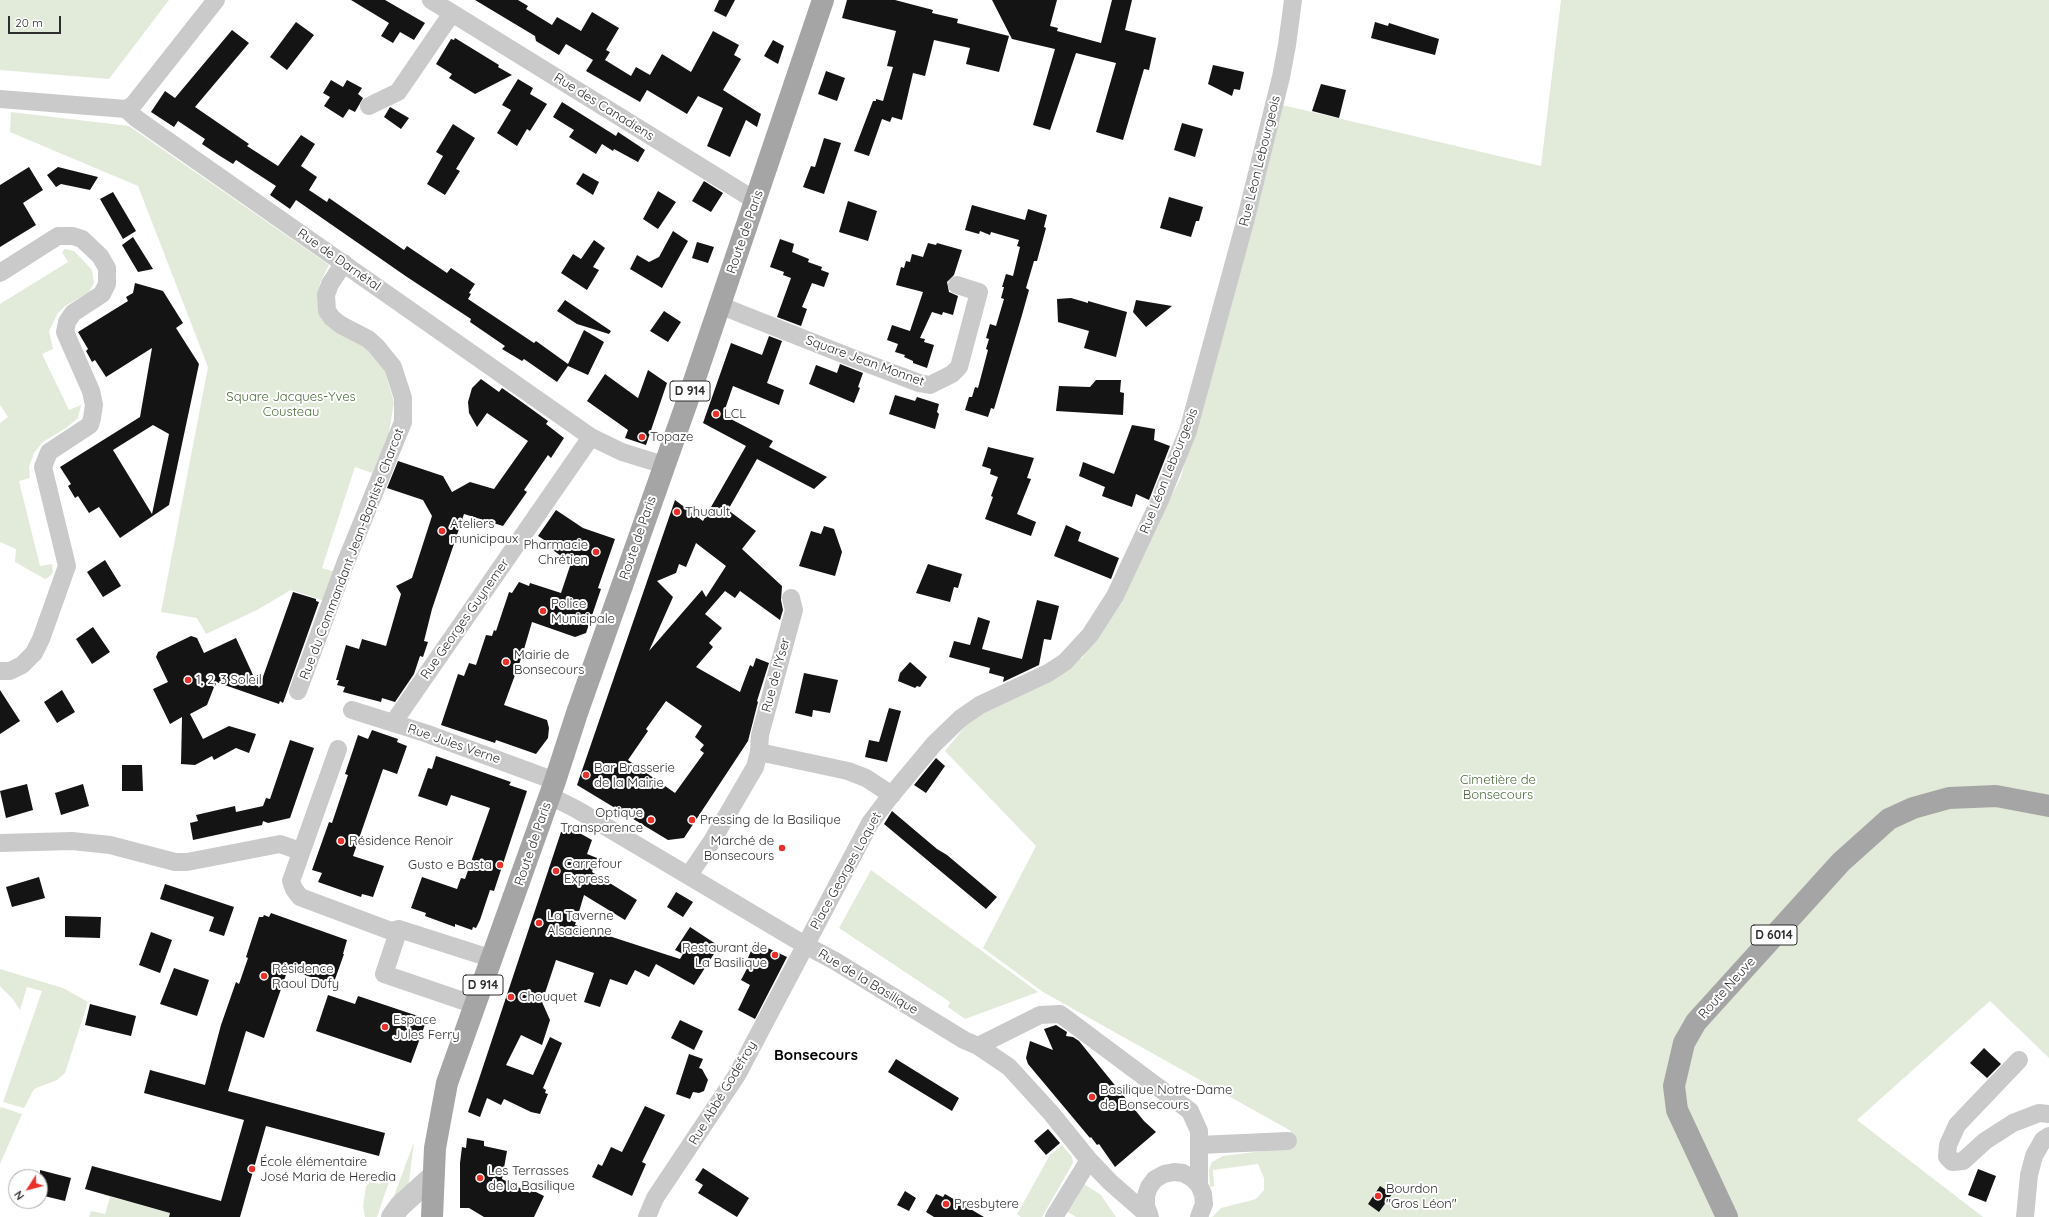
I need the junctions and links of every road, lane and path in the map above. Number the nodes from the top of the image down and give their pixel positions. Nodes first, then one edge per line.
1 (216, 0) edge
2 (431, 0) edge
3 (823, 0) edge
4 (1293, 0) edge
5 (452, 12) junction
6 (0, 99) edge
7 (369, 106) dead end
8 (126, 110) junction
9 (756, 200) junction
10 (344, 263) junction
11 (0, 273) edge
12 (957, 286) dead end
13 (719, 305) junction
14 (591, 437) junction
15 (664, 465) junction
16 (791, 598) dead end
17 (0, 671) edge
18 (298, 691) dead end
19 (352, 710) dead end
20 (393, 723) junction
21 (338, 749) dead end
22 (759, 752) junction
23 (552, 789) junction
24 (892, 795) junction
25 (2049, 806) edge
26 (0, 843) edge
27 (300, 851) junction
28 (689, 875) junction
29 (399, 929) junction
30 (805, 945) junction
31 (493, 959) junction
32 (475, 1005) junction
33 (978, 1046) junction
34 (2019, 1060) dead end
35 (2049, 1114) edge
36 (2049, 1136) edge
37 (1288, 1141) dead end
38 (1199, 1145) junction
39 (1089, 1160) junction
40 (432, 1177) junction
41 (1199, 1185) junction
42 (1149, 1216) edge
43 (392, 1217) edge
44 (432, 1217) edge
45 (646, 1217) edge
46 (1054, 1217) edge
47 (1199, 1217) edge
48 (1727, 1217) edge
49 (2025, 1217) edge

1 - 8 street
2 - 5 street, Rue des Canadiens
3 - 9 main road, Route de Paris / D 914
4 - 24 street, Rue Léon Lebourgeois
5 - 7 street
5 - 9 street, Rue des Canadiens
6 - 8 street
8 - 10 street, Rue de Darnétal
9 - 13 main road, Route de Paris / D 914
10 - 14 street, Rue de Darnétal
10 - 18 street, Rue du Commandant Jean-Baptiste Charcot
11 - 17 street
12 - 13 street, Square Jean Monnet
13 - 15 main road, Route de Paris / D 914
14 - 15 street, Rue de Darnétal
14 - 20 street, Rue Georges Guynemer
15 - 23 main road, Route de Paris / D 914
16 - 22 street, Rue de l'Yser
19 - 20 street, Rue Jules Verne
20 - 23 street, Rue Jules Verne
21 - 27 street
22 - 24 street
22 - 28 street
23 - 28 street, Rue de la Basilique
23 - 31 main road, Route de Paris / D 914
24 - 30 street, Place Georges Loquet
25 - 48 main road, Route Neuve / D 6014
26 - 27 street
27 - 29 street
28 - 30 street, Rue de la Basilique
29 - 31 street
29 - 32 street
30 - 33 street, Rue de la Basilique
30 - 45 street, Rue Abbé Godefroy
31 - 32 main road, Route de Paris / D 914
32 - 40 main road, Route de Paris / D 914
33 - 38 street
33 - 39 street, Rue de la Basilique
34 - 35 street
36 - 49 street
37 - 38 street
38 - 41 street
39 - 42 street, Rue de la Basilique
39 - 46 street
40 - 43 street
40 - 44 main road, Route de Paris / D 914
41 - 42 street, Rue de la Basilique
41 - 47 street

